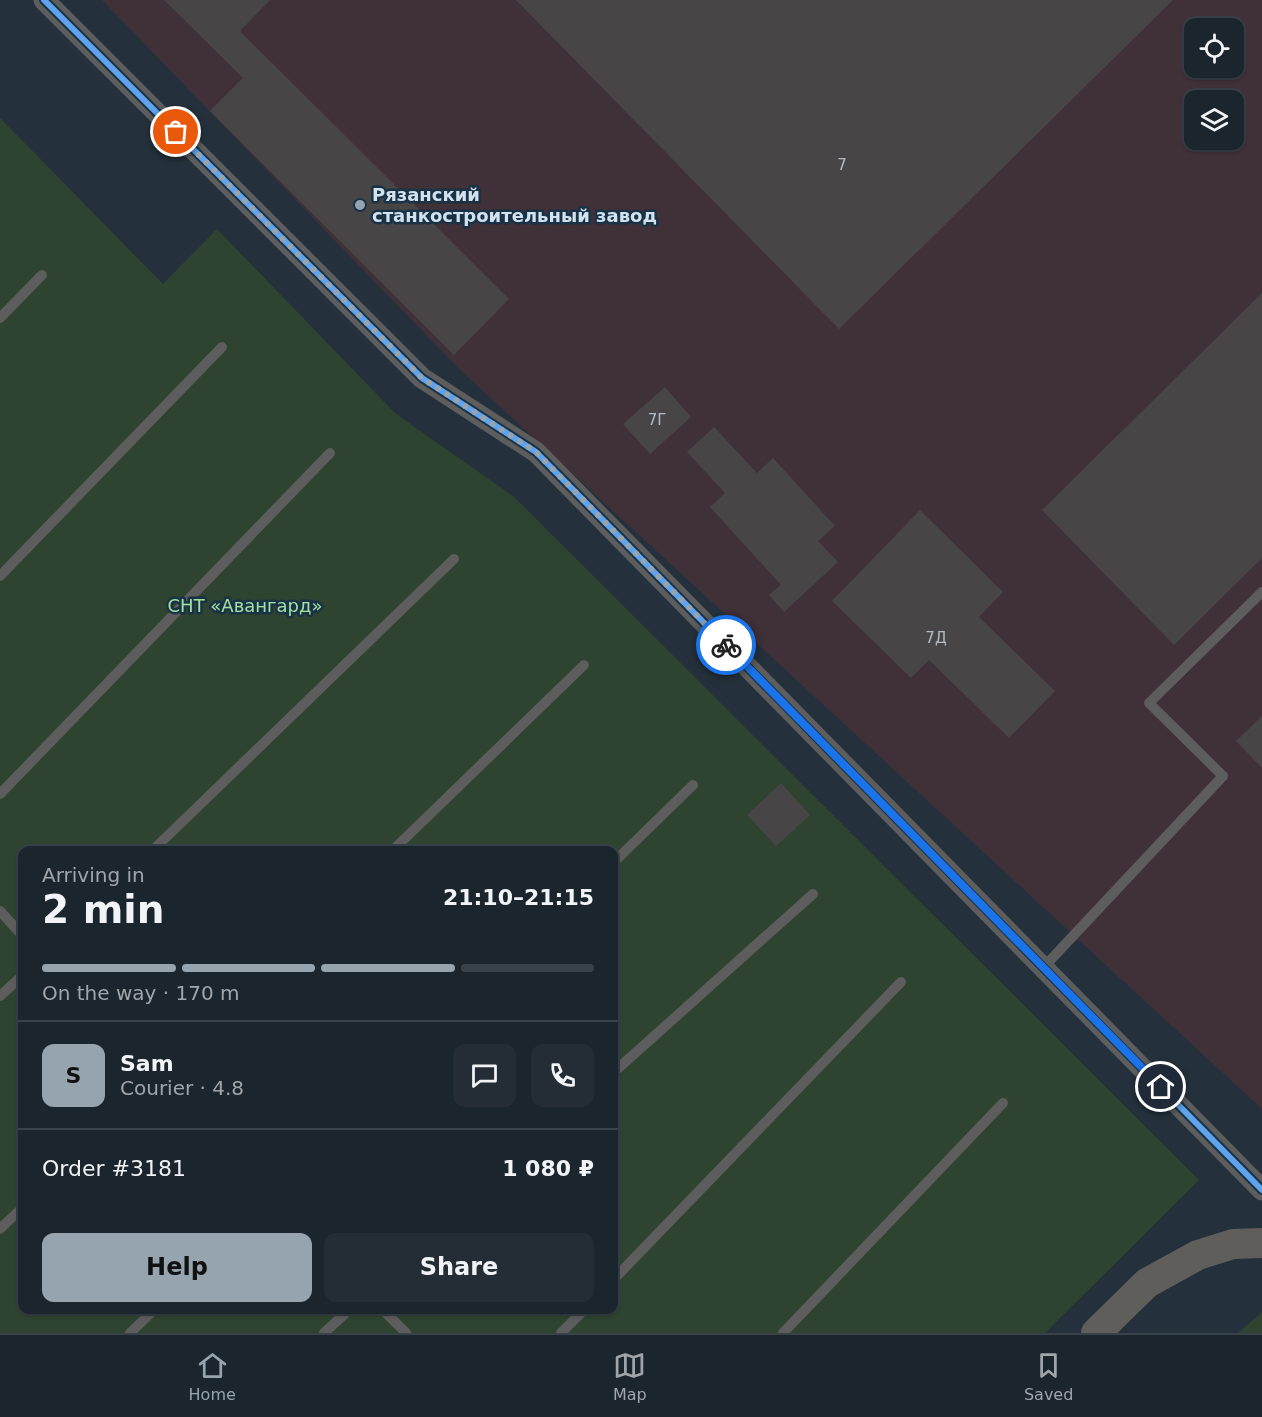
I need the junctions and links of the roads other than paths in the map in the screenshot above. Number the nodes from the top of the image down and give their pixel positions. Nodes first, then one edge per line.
1 (44, 0) edge
2 (42, 275) dead end
3 (0, 318) edge
4 (222, 347) dead end
5 (330, 453) dead end
6 (454, 559) dead end
7 (0, 576) edge
8 (1262, 592) edge
9 (584, 665) dead end
10 (693, 785) dead end
11 (0, 794) edge
12 (157, 846) edge
13 (397, 846) edge
14 (618, 858) edge
15 (813, 894) dead end
16 (0, 911) edge
17 (18, 930) edge
18 (1043, 968) junction
19 (18, 980) edge
20 (901, 982) dead end
21 (0, 996) edge
22 (618, 1068) edge
23 (1003, 1103) dead end
24 (1262, 1190) edge
25 (18, 1212) edge
26 (0, 1229) edge
27 (1247, 1244) edge
28 (618, 1275) edge
29 (150, 1314) edge
30 (345, 1314) edge
31 (387, 1314) edge
32 (580, 1314) edge
33 (130, 1333) edge
34 (324, 1333) edge
35 (406, 1333) edge
36 (561, 1333) edge
37 (783, 1333) edge
38 (1096, 1333) edge

1 - 18 street
2 - 3 lane
4 - 7 lane
5 - 11 lane
6 - 12 lane
8 - 18 lane
9 - 13 lane
10 - 14 lane
15 - 22 lane
16 - 17 lane
18 - 24 street
19 - 21 lane
20 - 28 lane
23 - 37 lane
25 - 26 lane
27 - 38 street
29 - 33 lane
30 - 34 lane
31 - 35 lane
32 - 36 lane

